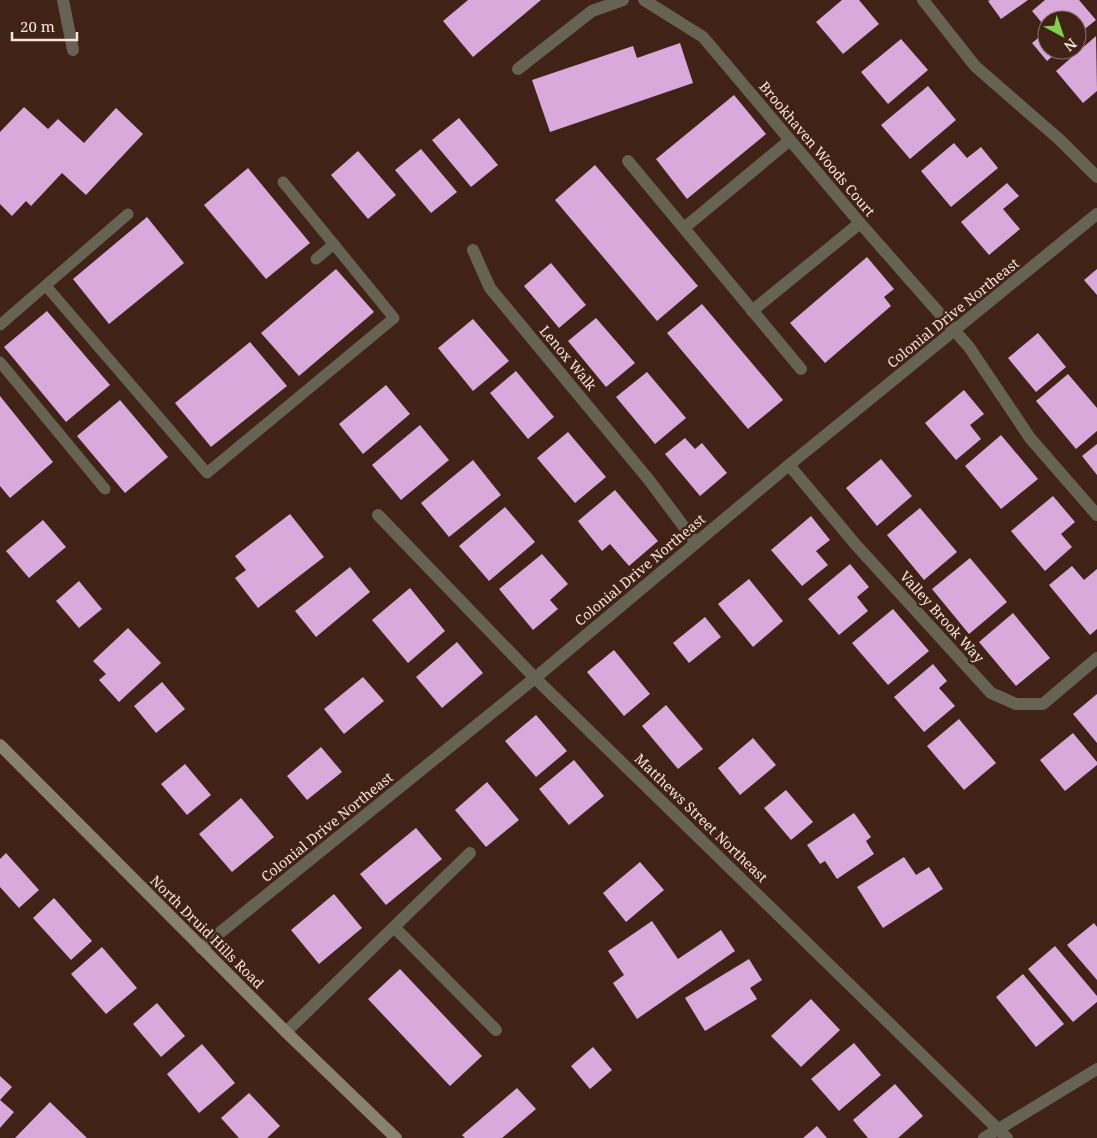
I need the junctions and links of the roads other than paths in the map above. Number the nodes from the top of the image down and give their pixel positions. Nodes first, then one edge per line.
1 (63, 0) edge
2 (623, 0) edge
3 (644, 0) edge
4 (923, 0) edge
5 (73, 50) dead end
6 (518, 68) dead end
7 (790, 140) junction
8 (628, 161) dead end
9 (1097, 177) edge
10 (283, 182) dead end
11 (128, 214) dead end
12 (1097, 214) edge
13 (860, 223) junction
14 (684, 228) junction
15 (334, 244) junction
16 (473, 250) dead end
17 (316, 259) dead end
18 (46, 286) junction
19 (752, 311) junction
20 (0, 325) edge
21 (955, 331) junction
22 (0, 362) edge
23 (801, 369) dead end
24 (789, 465) junction
25 (105, 489) dead end
26 (378, 515) dead end
27 (1097, 515) edge
28 (696, 543) junction
29 (1097, 658) edge
30 (536, 678) junction
31 (0, 745) edge
32 (470, 853) dead end
33 (394, 927) junction
34 (201, 948) junction
35 (496, 1030) dead end
36 (286, 1032) junction
37 (1097, 1068) edge
38 (1003, 1134) edge
39 (396, 1138) edge
40 (984, 1138) edge

1 - 5 street
2 - 6 street
3 - 7 street, Brookhaven Woods Court
4 - 9 street
7 - 13 street, Brookhaven Woods Court
7 - 14 street
8 - 14 street
10 - 15 lane
11 - 18 lane
12 - 21 street, Colonial Drive Northeast
13 - 19 street
13 - 21 street, Brookhaven Woods Court
14 - 19 street
15 - 17 lane
15 - 18 lane
16 - 28 street, Lenox Walk
18 - 20 lane
19 - 23 street
21 - 24 street, Colonial Drive Northeast
21 - 27 street
22 - 25 lane
24 - 28 street, Colonial Drive Northeast
24 - 29 street, Valley Brook Way
26 - 30 street, Matthews Street Northeast
28 - 30 street, Colonial Drive Northeast
30 - 34 street, Colonial Drive Northeast
30 - 38 street, Matthews Street Northeast
31 - 34 main road, North Druid Hills Road
32 - 33 street
33 - 35 street
33 - 36 street
34 - 36 main road, North Druid Hills Road
36 - 39 main road, North Druid Hills Road
37 - 38 street
38 - 40 street

